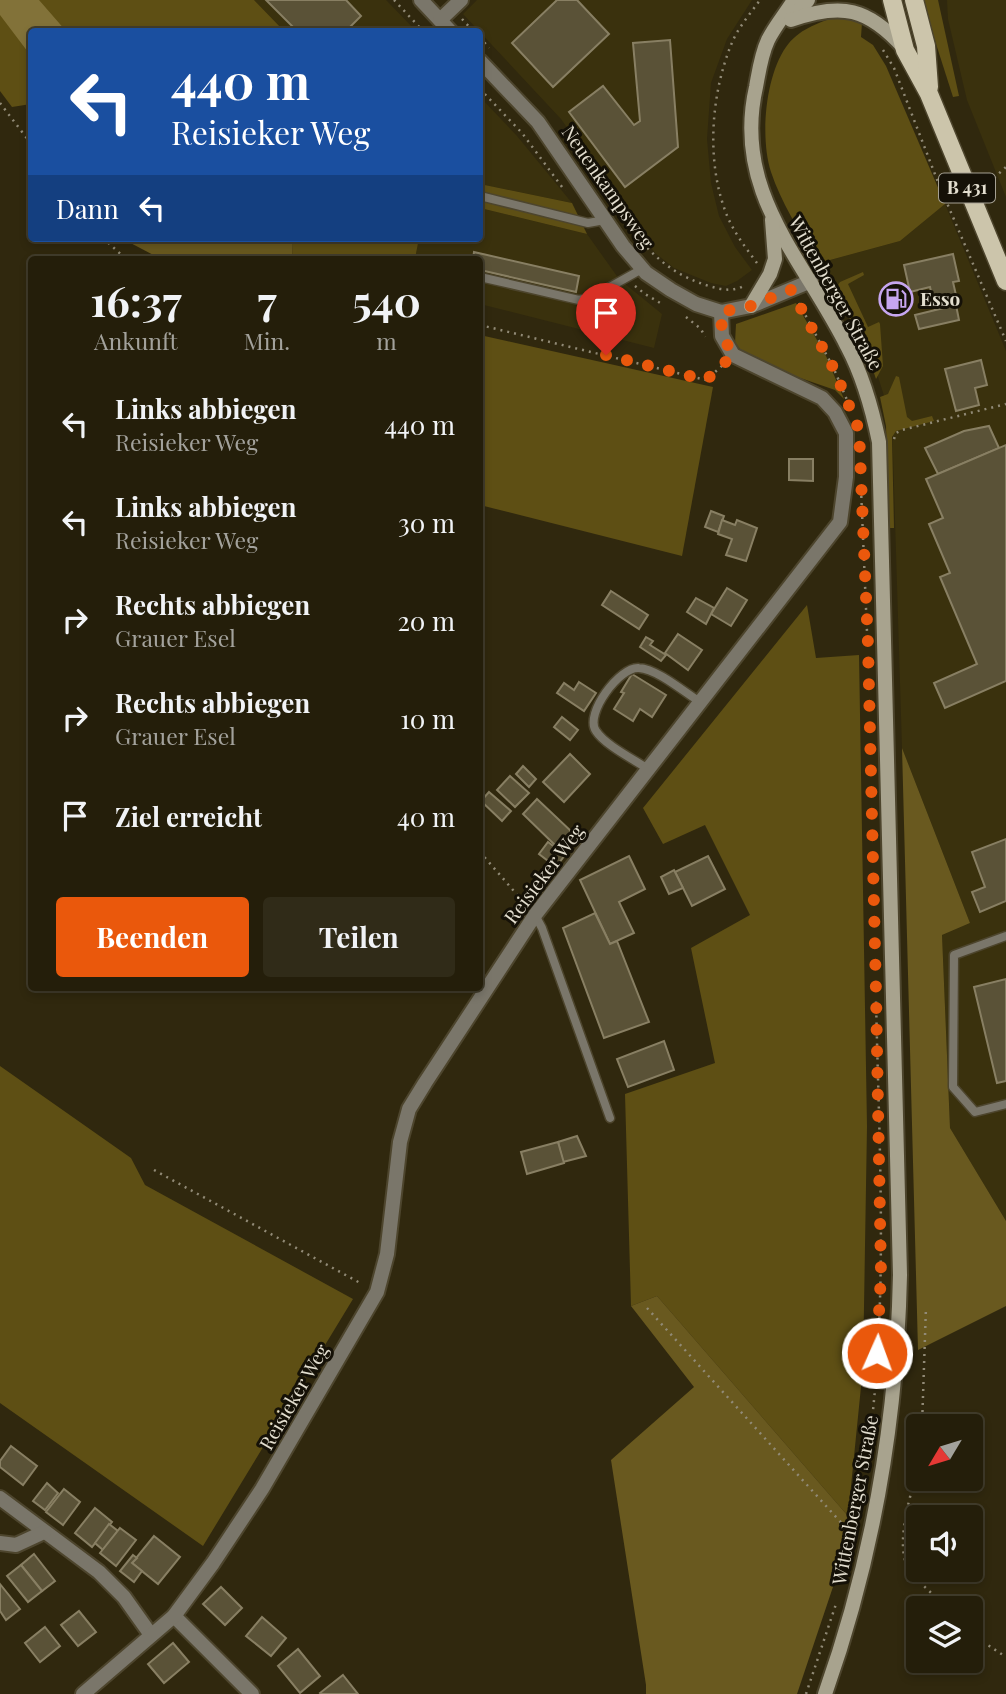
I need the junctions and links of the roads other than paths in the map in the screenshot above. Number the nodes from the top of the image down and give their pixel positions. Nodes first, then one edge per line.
1 (421, 0) edge
2 (461, 0) edge
3 (794, 0) edge
4 (808, 0) edge
5 (892, 0) edge
6 (914, 0) edge
7 (440, 20) junction
8 (791, 20) junction
9 (447, 28) edge
10 (905, 50) junction
11 (483, 64) edge
12 (757, 80) junction
13 (929, 94) junction
14 (483, 197) edge
15 (771, 215) junction
16 (605, 220) junction
17 (642, 268) junction
18 (483, 278) edge
19 (811, 281) junction
20 (1006, 281) edge
21 (751, 306) junction
22 (721, 312) junction
23 (700, 702) junction
24 (648, 769) junction
25 (535, 915) junction
26 (1006, 936) edge
27 (1006, 1104) edge
28 (610, 1118) dead end
29 (0, 1498) edge
30 (44, 1532) junction
31 (0, 1543) edge
32 (173, 1616) junction
33 (151, 1635) junction
34 (83, 1694) edge
35 (253, 1694) edge
36 (825, 1694) edge

1 - 7 street
2 - 7 street
3 - 12 main road, Wittenberger Straße
4 - 8 main road, Wittenberger Straße
5 - 10 main road, B 431
6 - 13 main road, B 431
7 - 9 street
8 - 10 main road
8 - 12 main road, Wittenberger Straße
10 - 13 main road, B 431
11 - 16 street, Neuenkampsweg
12 - 15 main road, Wittenberger Straße
13 - 20 main road, B 431
14 - 16 lane
15 - 19 main road, Wittenberger Straße
15 - 21 main road
16 - 17 street, Neuenkampsweg
17 - 18 lane
17 - 22 street, Neuenkampsweg
19 - 21 street
19 - 36 main road, Wittenberger Straße
21 - 22 street
22 - 23 street, Reisieker Weg
23 - 24 street, Reisieker Weg
23 - 24 lane
24 - 25 street, Reisieker Weg
25 - 28 lane
25 - 32 street, Reisieker Weg
26 - 27 lane
29 - 30 street
30 - 31 street
30 - 33 street
32 - 33 street, Reisieker Weg
32 - 35 street
33 - 34 street, Reisieker Weg

